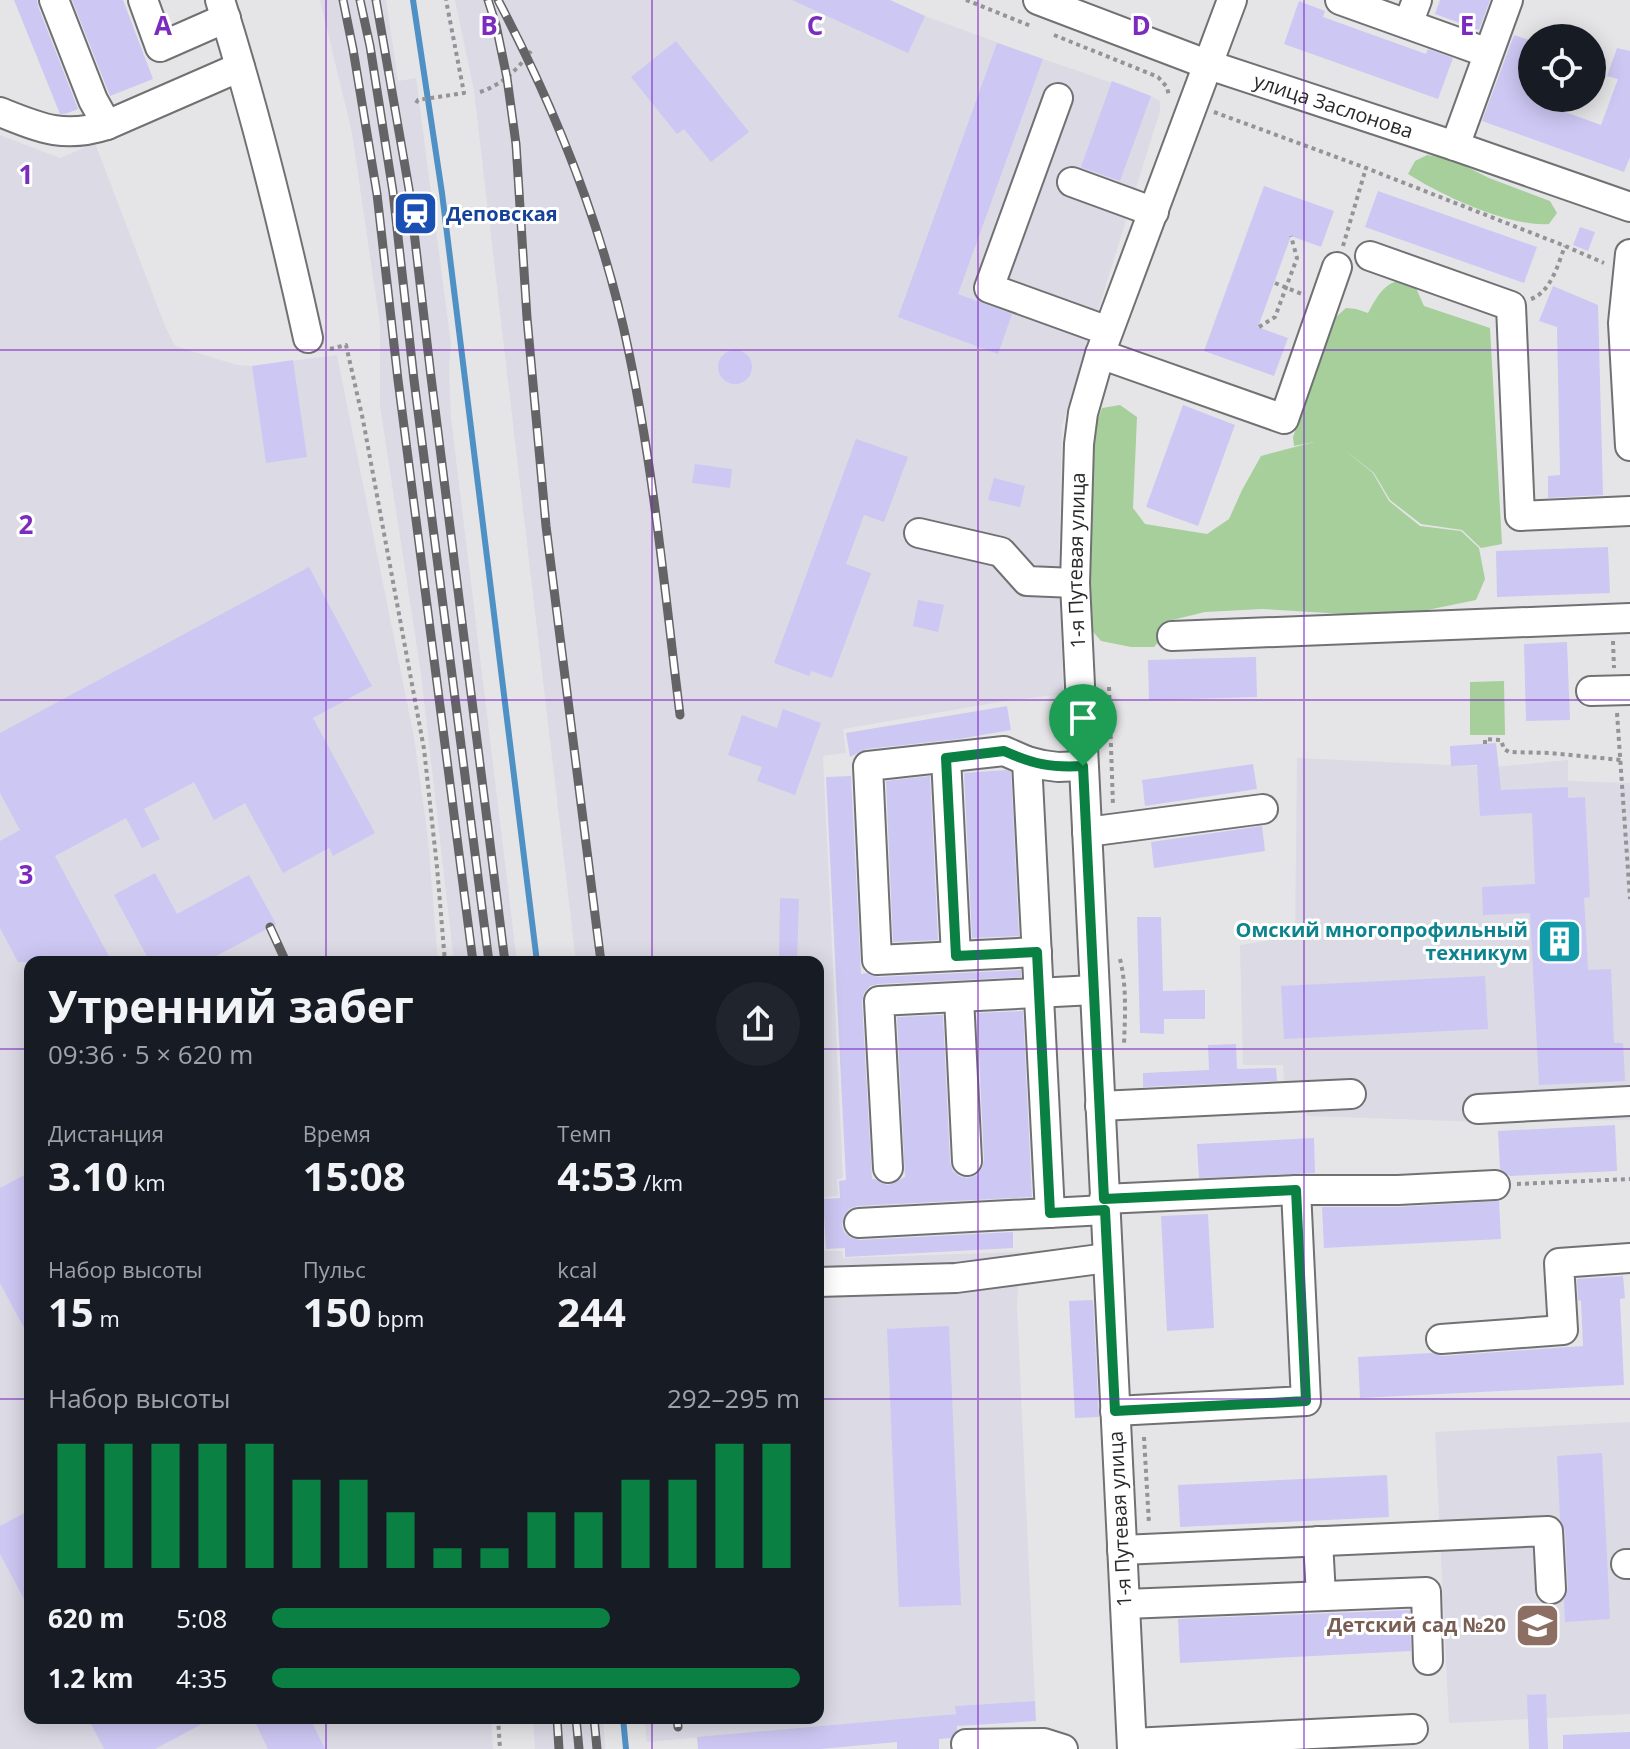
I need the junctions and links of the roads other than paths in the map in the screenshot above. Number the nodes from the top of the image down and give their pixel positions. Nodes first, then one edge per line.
1 (54, 0) edge
2 (143, 0) edge
3 (1232, 0) edge
4 (1343, 0) edge
5 (1508, 0) edge
6 (223, 9) edge
7 (1412, 12) edge
8 (1036, 13) edge
9 (1488, 53) junction
10 (1209, 65) junction
11 (240, 67) junction
12 (1058, 98) dead end
13 (0, 112) edge
14 (107, 125) junction
15 (1455, 146) junction
16 (1072, 182) dead end
17 (1630, 207) edge
18 (1154, 212) junction
19 (1370, 256) dead end
20 (1629, 256) edge
21 (1337, 267) road end
22 (1104, 343) junction
23 (317, 344) road end
24 (1630, 446) edge
25 (1630, 511) edge
26 (919, 533) dead end
27 (1075, 583) junction
28 (1620, 618) edge
29 (1172, 636) dead end
30 (946, 758) junction
31 (1027, 761) junction
32 (1083, 766) junction
33 (1263, 809) dead end
34 (1087, 832) junction
35 (1037, 952) junction
36 (956, 956) junction
37 (1094, 990) junction
38 (1039, 993) junction
39 (959, 997) junction
40 (1351, 1094) dead end
41 (1630, 1101) edge
42 (1100, 1106) junction
43 (1478, 1109) dead end
44 (967, 1161) dead end
45 (888, 1168) dead end
46 (1495, 1185) road end
47 (1296, 1190) junction
48 (1105, 1205) junction
49 (1050, 1213) junction
50 (859, 1223) dead end
51 (1107, 1258) junction
52 (1630, 1258) edge
53 (824, 1282) edge
54 (1441, 1339) dead end
55 (1115, 1411) junction
56 (1318, 1541) junction
57 (1122, 1550) junction
58 (1551, 1589) dead end
59 (1321, 1596) junction
60 (1125, 1604) junction
61 (1428, 1660) dead end
62 (1413, 1729) dead end
63 (966, 1744) dead end
64 (1132, 1746) edge
65 (1063, 1749) edge

1 - 14 street
2 - 6 street
3 - 10 street, 1-я Путевая улица
4 - 7 street
5 - 9 street
6 - 11 street
7 - 9 street
8 - 10 street, улица Заслонова
9 - 15 street
10 - 15 street, улица Заслонова
10 - 18 street, 1-я Путевая улица
11 - 14 street
11 - 23 street
12 - 22 street
13 - 14 street
15 - 17 street, улица Заслонова
16 - 18 street
18 - 22 street, 1-я Путевая улица
19 - 25 street
20 - 24 street
21 - 22 street
22 - 27 street, 1-я Путевая улица
26 - 27 street
27 - 32 street, 1-я Путевая улица
28 - 29 street
30 - 31 street
30 - 36 street
30 - 36 street
31 - 32 street
31 - 35 street
32 - 34 street, 1-я Путевая улица
33 - 34 street
34 - 37 street, 1-я Путевая улица
35 - 36 street
35 - 38 street
37 - 38 street
37 - 42 street, 1-я Путевая улица
38 - 39 street
38 - 49 street
39 - 44 street
39 - 45 street
40 - 42 street
41 - 43 street
42 - 48 street, 1-я Путевая улица
46 - 47 street
47 - 48 street
47 - 55 street
48 - 49 street
48 - 51 street, 1-я Путевая улица
49 - 50 street
51 - 53 street
51 - 55 street, 1-я Путевая улица
52 - 54 street
55 - 57 street, 1-я Путевая улица
56 - 57 street
56 - 58 street
56 - 59 street
57 - 60 street, 1-я Путевая улица
59 - 60 street
59 - 61 street
60 - 64 street, 1-я Путевая улица
62 - 64 street
63 - 65 street

